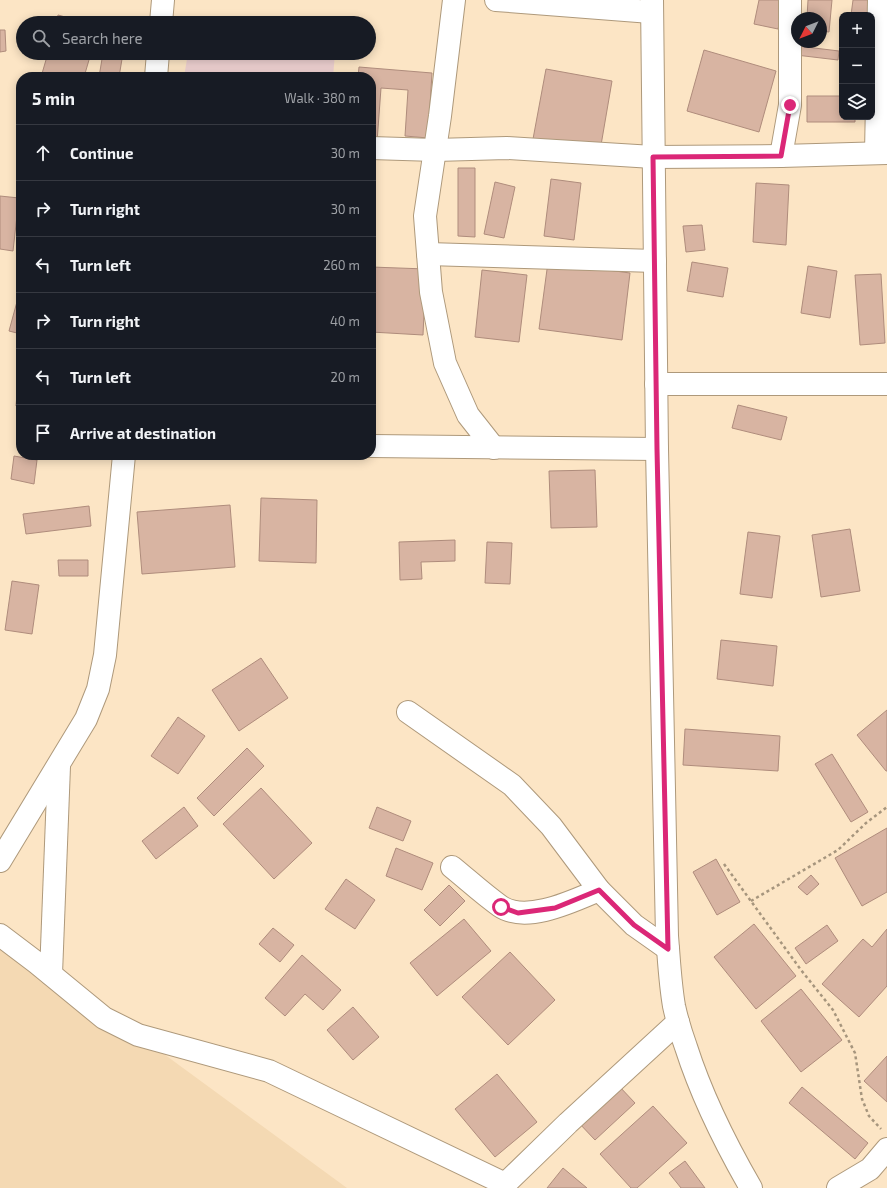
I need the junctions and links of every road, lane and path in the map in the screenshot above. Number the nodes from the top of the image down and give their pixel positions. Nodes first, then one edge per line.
1 (163, 0) edge
2 (454, 0) edge
3 (496, 0) edge
4 (790, 0) edge
5 (879, 0) edge
6 (652, 6) edge
7 (162, 16) edge
8 (883, 36) edge
9 (157, 60) edge
10 (156, 72) edge
11 (376, 148) edge
12 (435, 150) junction
13 (882, 153) edge
14 (781, 156) junction
15 (653, 157) junction
16 (428, 254) junction
17 (655, 261) junction
18 (656, 384) junction
19 (887, 384) edge
20 (376, 446) edge
21 (494, 448) junction
22 (657, 449) junction
23 (124, 460) edge
24 (408, 712) dead end
25 (59, 763) junction
26 (887, 807) edge
27 (0, 861) edge
28 (724, 864) dead end
29 (452, 867) dead end
30 (599, 890) junction
31 (751, 901) junction
32 (0, 936) edge
33 (668, 949) junction
34 (51, 974) junction
35 (678, 1022) junction
36 (885, 1140) edge
37 (503, 1186) edge
38 (751, 1188) edge
39 (838, 1188) edge

1 - 7 street
2 - 12 street
3 - 6 street
4 - 14 street
5 - 8 street
6 - 15 street
8 - 13 street
9 - 10 street
11 - 12 street
12 - 15 street
12 - 16 street
13 - 14 street
14 - 15 street
15 - 17 street
16 - 17 street
16 - 21 street
17 - 18 street
18 - 19 street
18 - 22 street
20 - 21 street
21 - 22 street
22 - 33 street
23 - 25 street
24 - 30 street
25 - 27 street
25 - 34 street
26 - 31 path
28 - 31 path
29 - 30 street
30 - 33 street
31 - 36 path
32 - 34 street
33 - 35 street
34 - 37 street
35 - 37 street
35 - 38 street
36 - 39 street

